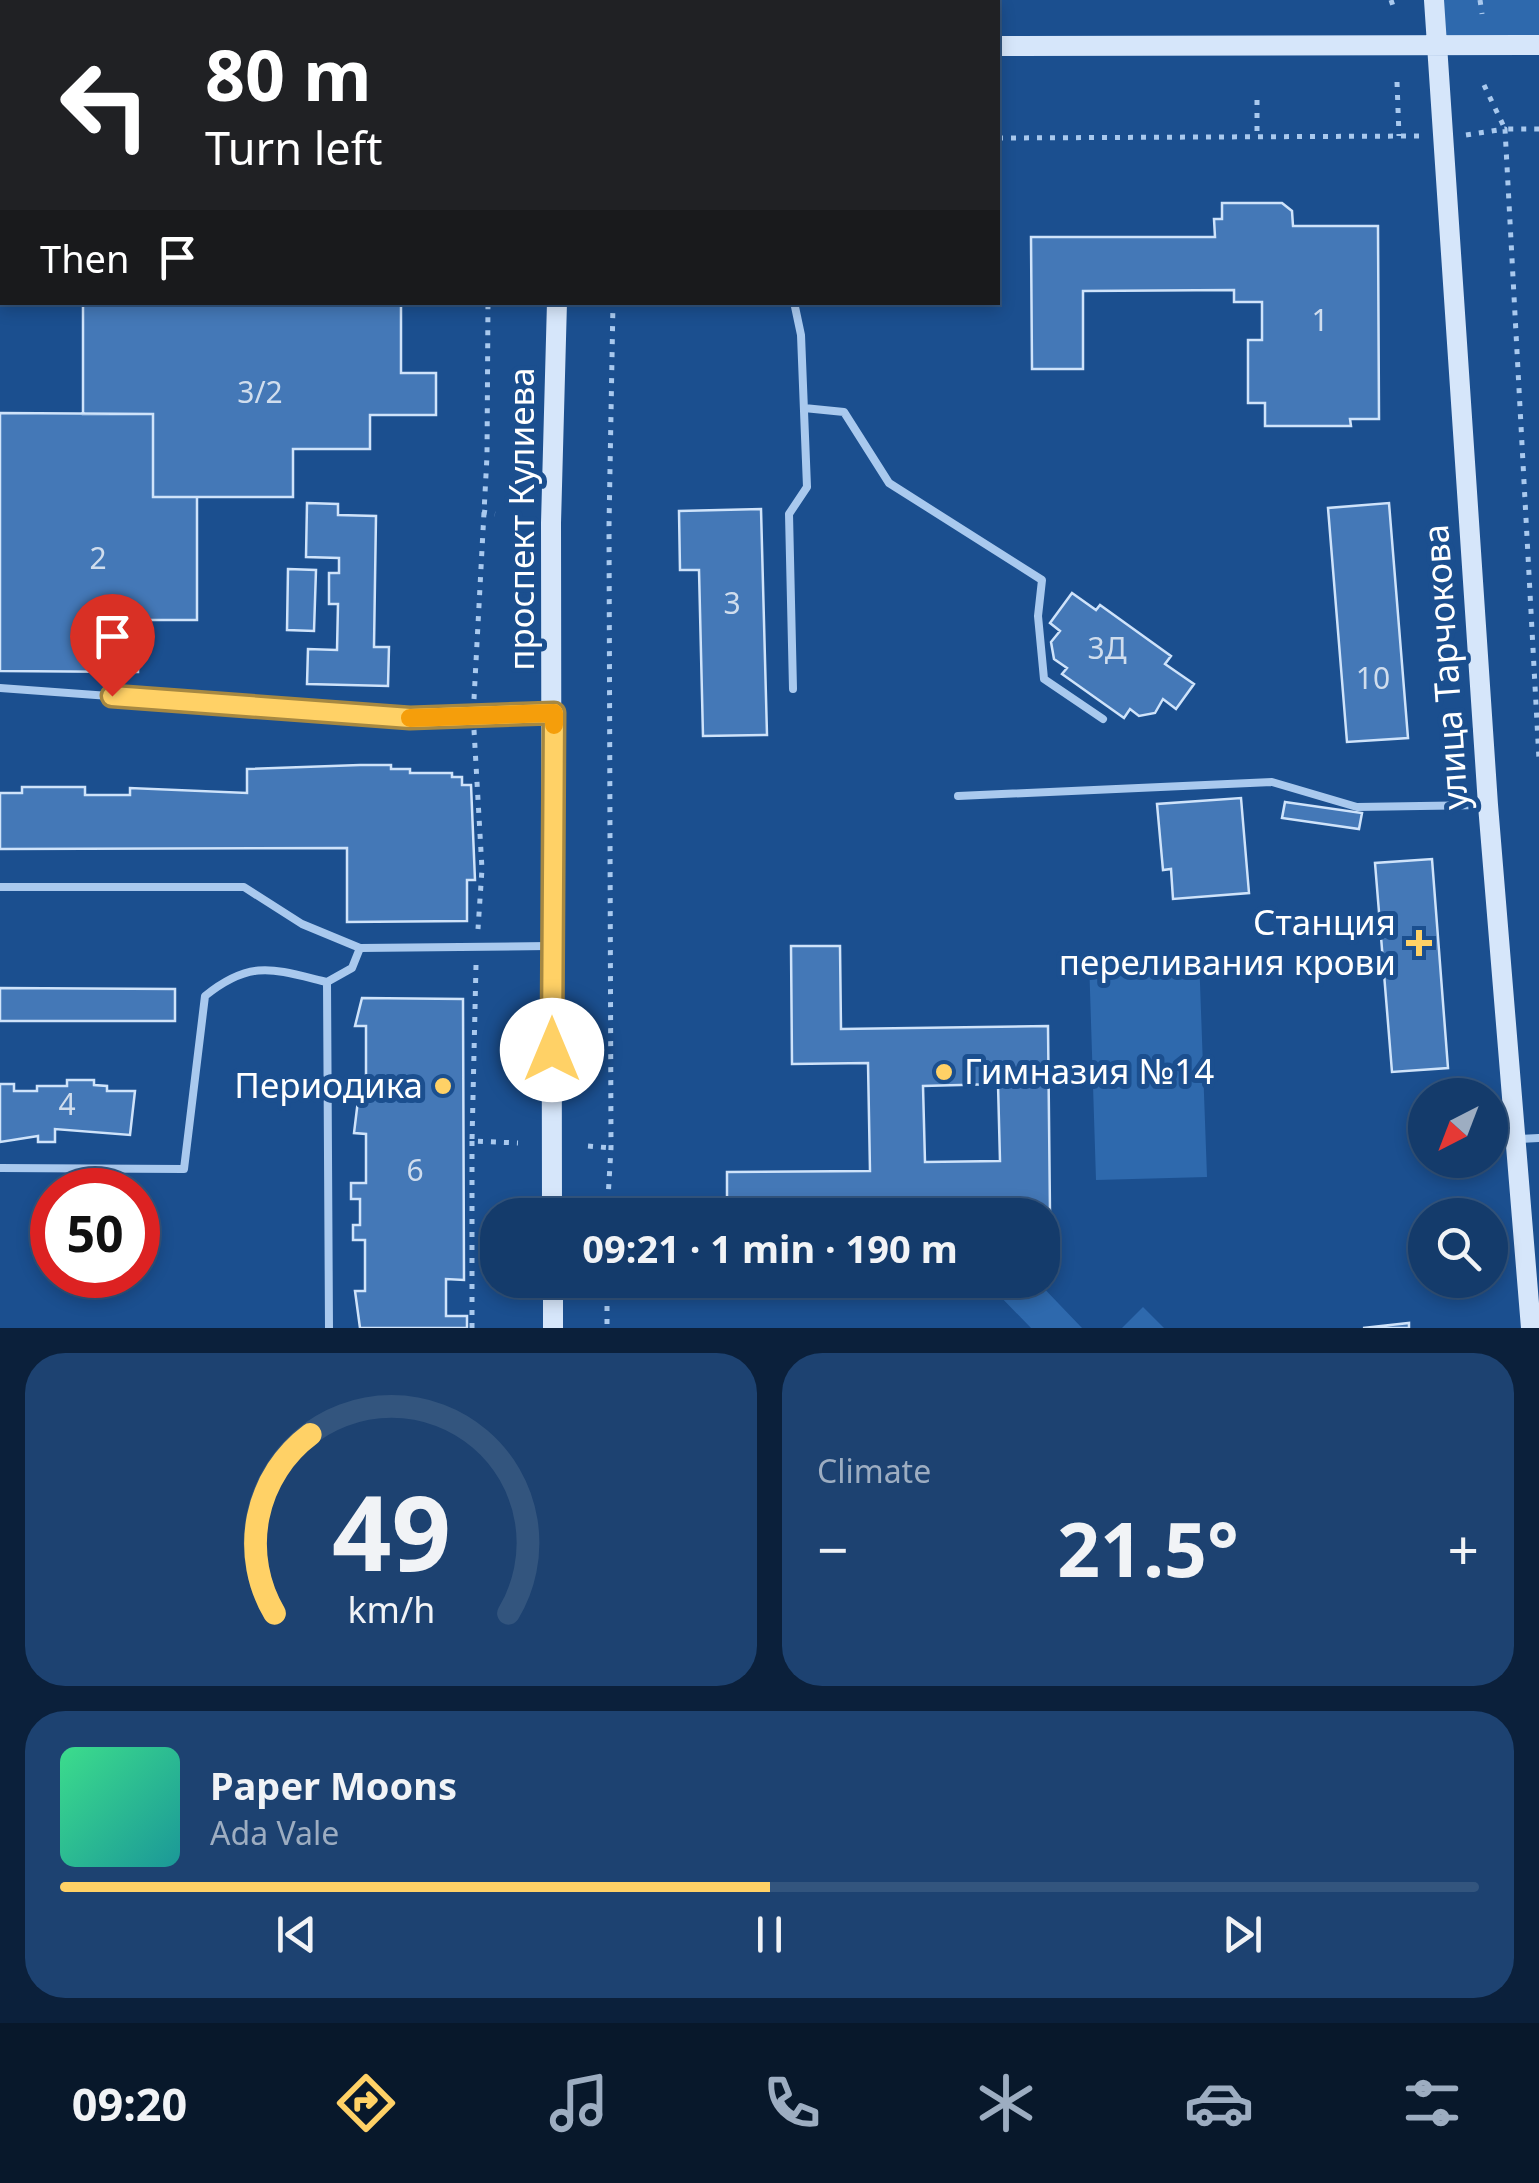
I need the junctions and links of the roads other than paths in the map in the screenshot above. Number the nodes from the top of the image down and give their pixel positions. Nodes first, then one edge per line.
1 (1434, 0) edge
2 (1539, 45) edge
3 (1000, 46) edge
4 (1437, 46) junction
5 (557, 305) edge
6 (795, 305) edge
7 (804, 408) junction
8 (0, 688) edge
9 (793, 690) dead end
10 (554, 713) junction
11 (1103, 720) dead end
12 (958, 796) dead end
13 (1488, 805) junction
14 (0, 888) edge
15 (554, 946) junction
16 (360, 948) junction
17 (327, 982) junction
18 (1528, 1139) edge
19 (0, 1168) edge
20 (552, 1198) edge
21 (553, 1298) edge
22 (329, 1328) edge
23 (554, 1328) edge
24 (1531, 1328) edge

1 - 4 main road, улица Тарчокова
2 - 4 main road
3 - 4 main road
4 - 13 main road, улица Тарчокова
5 - 10 main road, проспект Кулиева
6 - 7 lane
7 - 9 lane
7 - 11 lane
8 - 10 lane
10 - 15 main road, проспект Кулиева
12 - 13 lane
13 - 18 main road, улица Тарчокова
14 - 16 lane
15 - 16 lane
15 - 20 main road, проспект Кулиева
16 - 17 lane
17 - 19 lane
17 - 22 lane
18 - 24 main road, улица Тарчокова
21 - 23 main road

